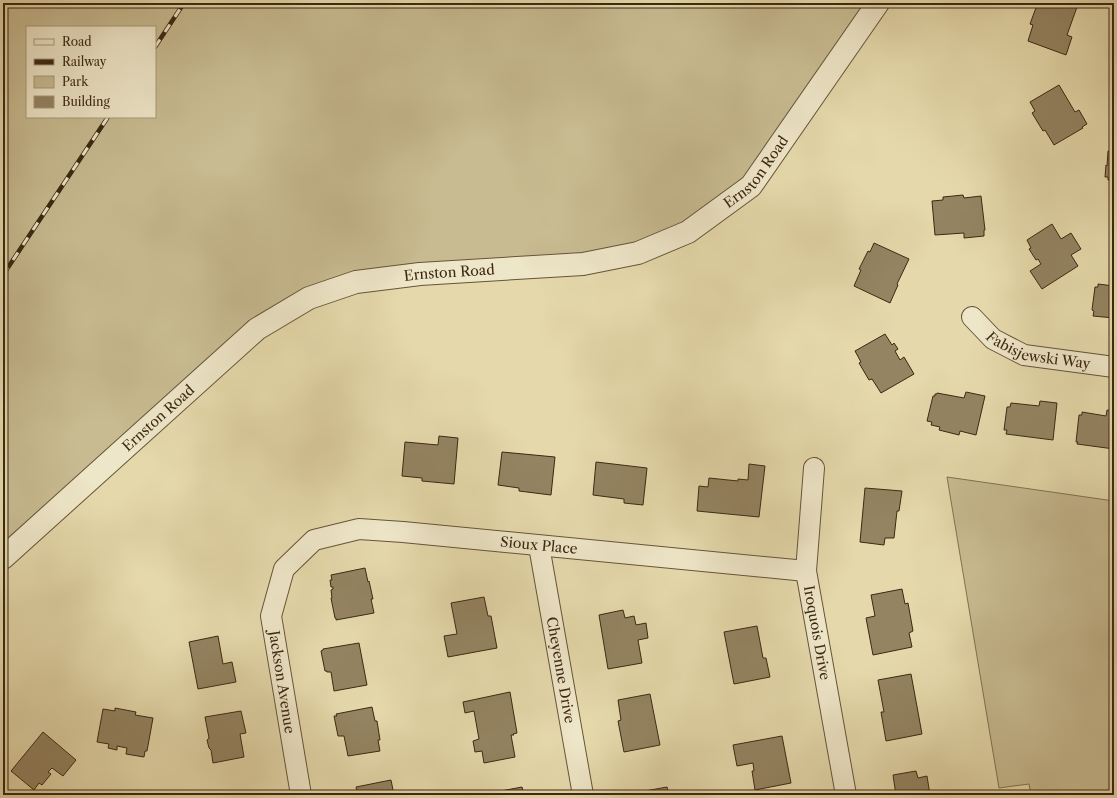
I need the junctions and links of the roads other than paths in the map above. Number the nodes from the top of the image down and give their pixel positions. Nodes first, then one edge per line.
1 (878, 3) edge
2 (972, 317) dead end
3 (1114, 367) edge
4 (814, 468) dead end
5 (539, 546) junction
6 (3, 558) edge
7 (284, 569) joint
8 (806, 571) junction
9 (301, 795) edge
10 (583, 795) edge
11 (846, 795) edge

1 - 6 street, Ernston Road
2 - 3 street, Fabisjewski Way
4 - 8 street, Iroquois Drive
5 - 7 street, Sioux Place
5 - 8 street, Sioux Place
5 - 10 street, Cheyenne Drive
7 - 9 street, Jackson Avenue
8 - 11 street, Iroquois Drive

